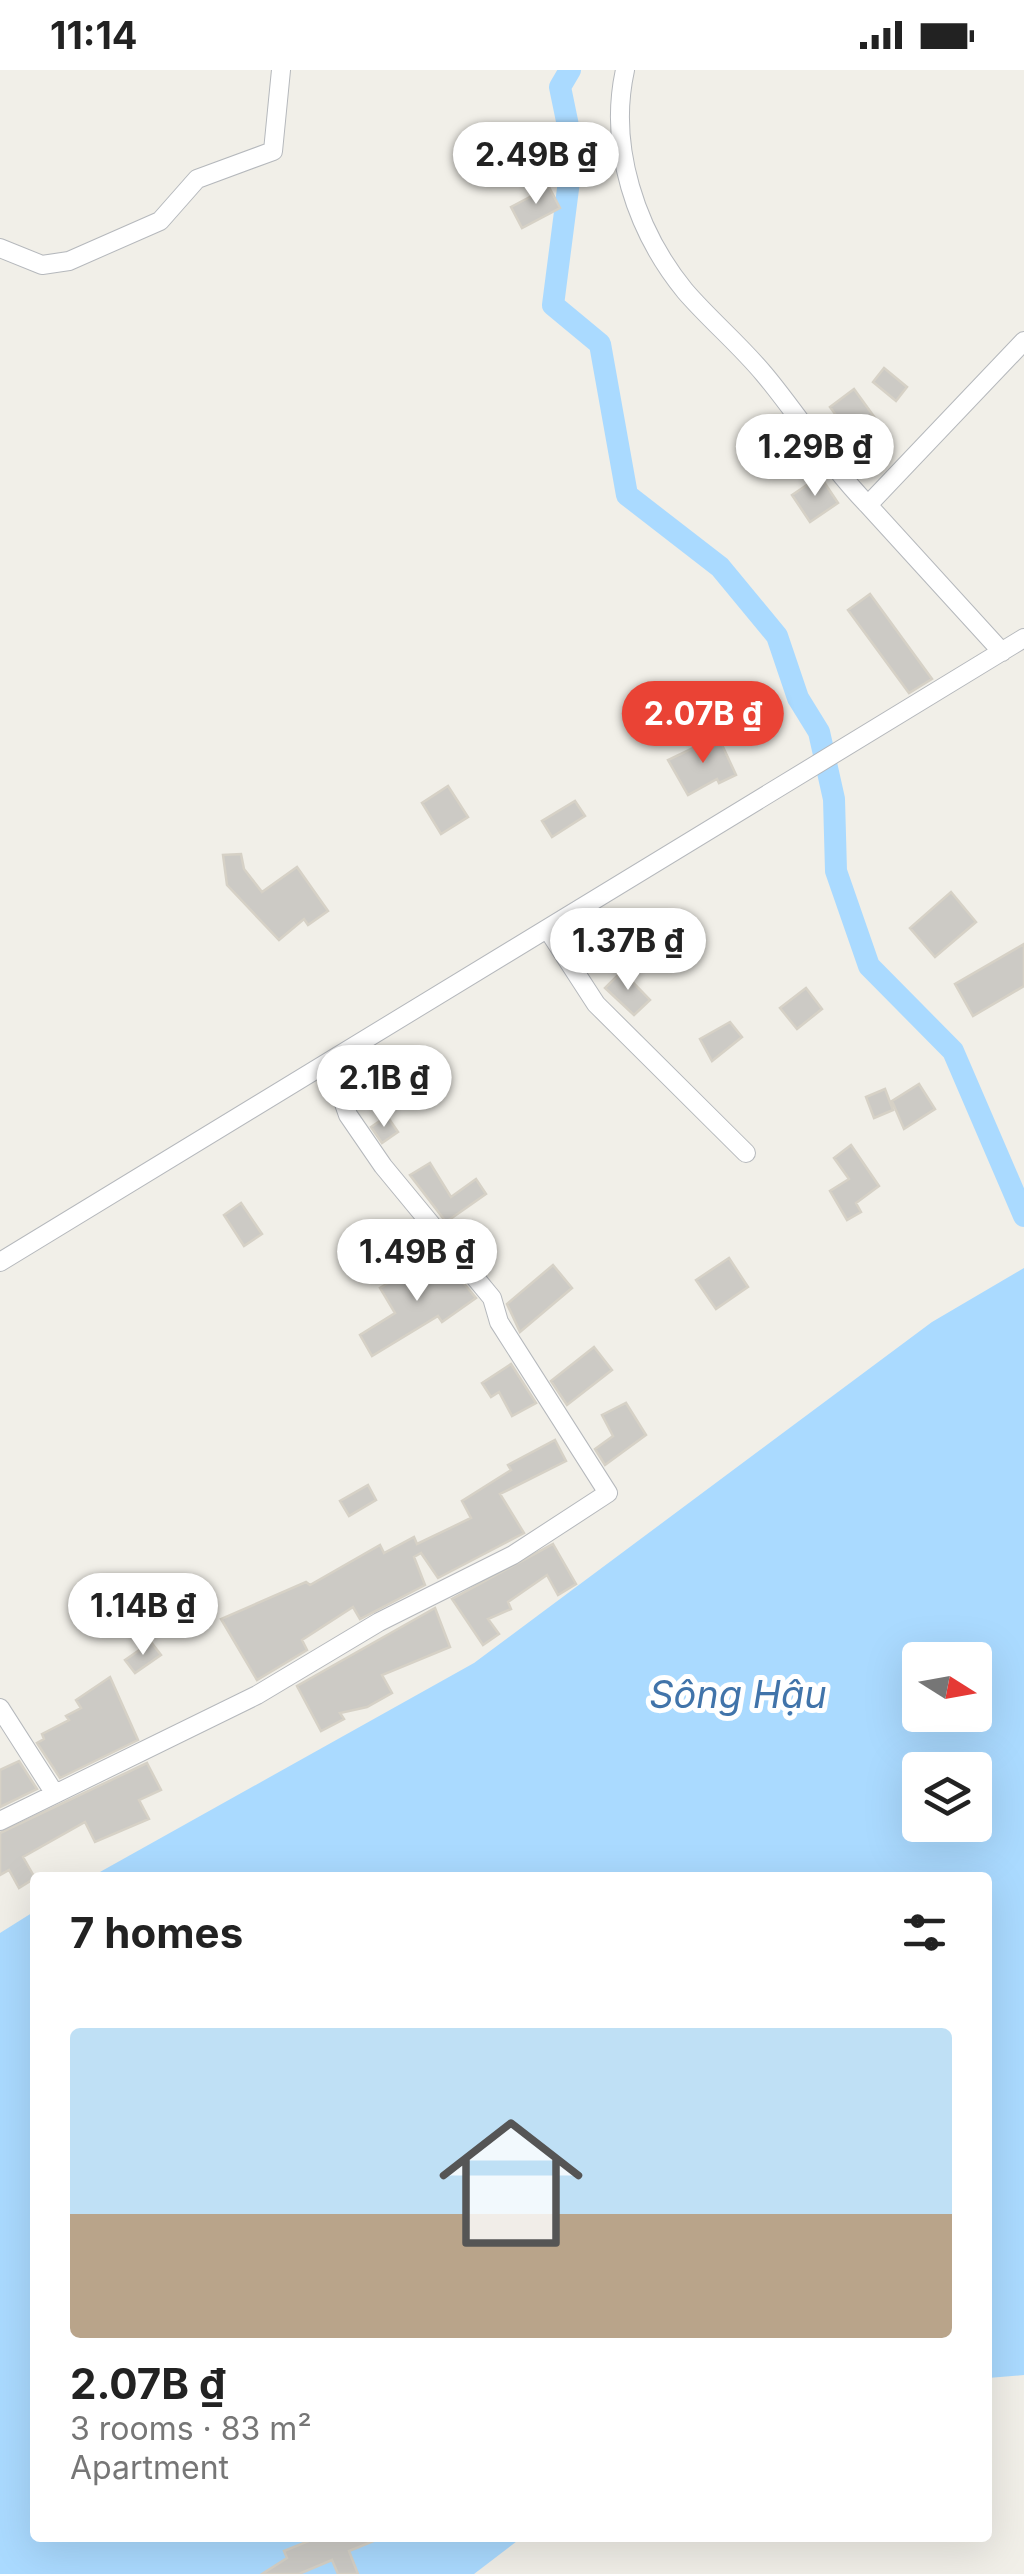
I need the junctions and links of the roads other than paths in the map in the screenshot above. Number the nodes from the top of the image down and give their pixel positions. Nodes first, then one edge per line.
1 (281, 70) edge
2 (625, 70) edge
3 (0, 248) edge
4 (1024, 341) edge
5 (868, 505) junction
6 (1024, 638) edge
7 (1002, 652) junction
8 (548, 930) junction
9 (330, 1063) junction
10 (746, 1154) dead end
11 (0, 1262) edge
12 (0, 1708) edge
13 (55, 1794) junction
14 (0, 1821) edge

1 - 3 street
2 - 5 street
4 - 5 street
5 - 7 street
6 - 7 street
7 - 8 street
8 - 9 street
8 - 10 street
9 - 11 street
9 - 13 street
12 - 13 street
13 - 14 street

